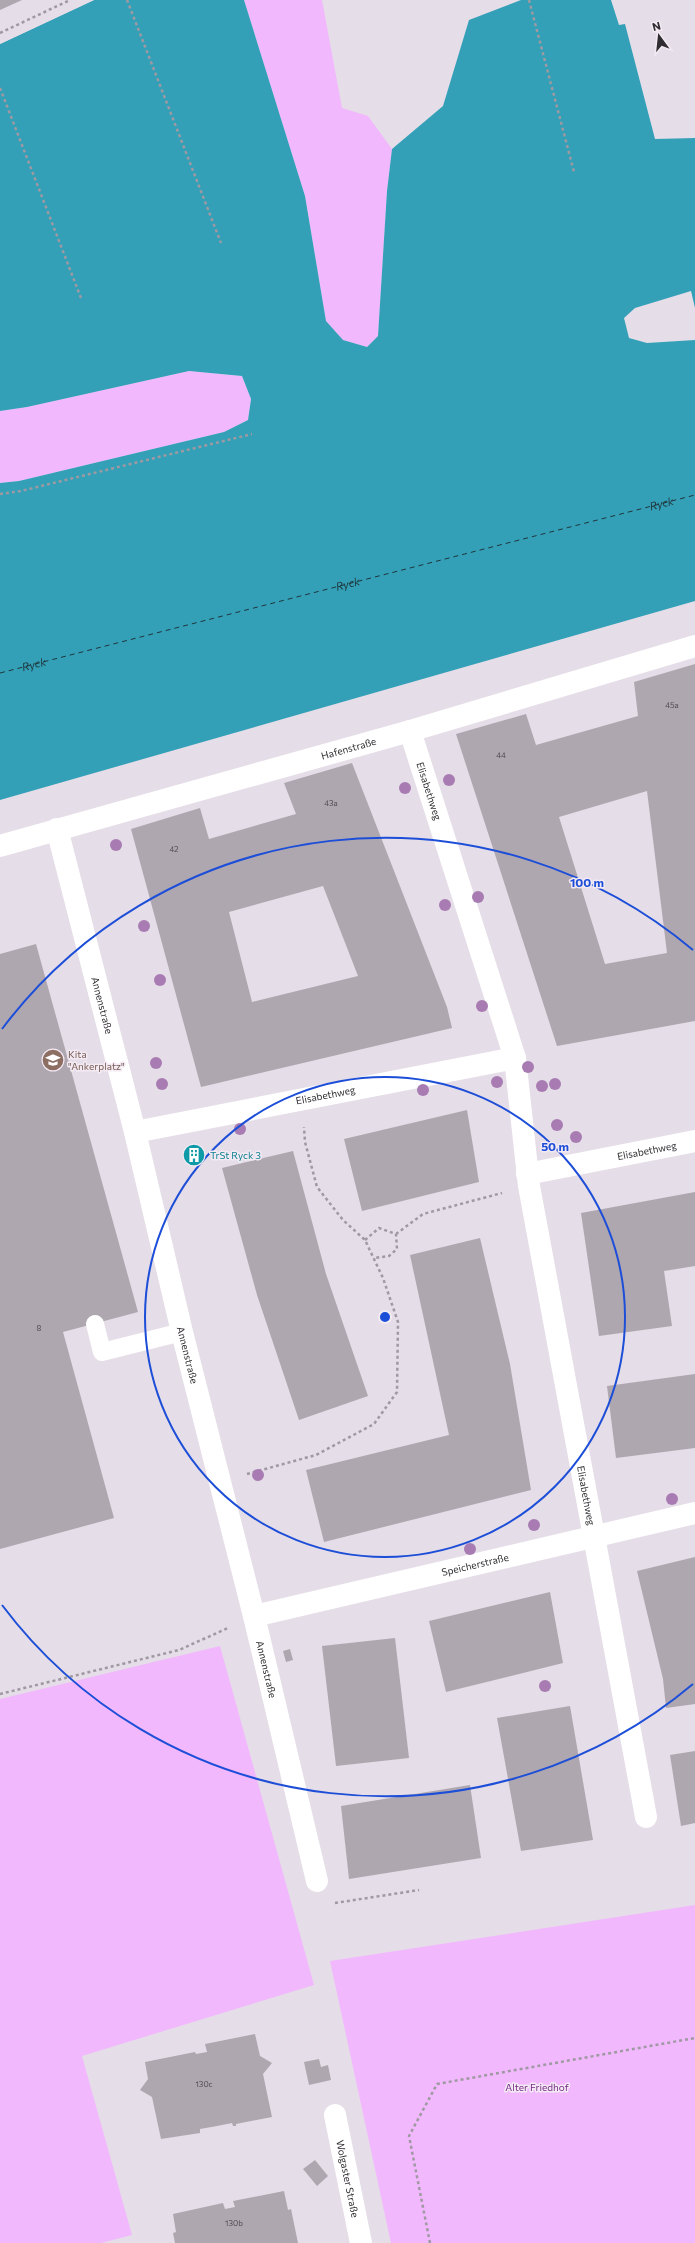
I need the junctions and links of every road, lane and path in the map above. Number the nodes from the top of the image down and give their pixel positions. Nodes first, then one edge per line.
1 (70, 0) edge
2 (126, 0) edge
3 (529, 0) edge
4 (0, 33) edge
5 (0, 88) edge
6 (574, 172) dead end
7 (221, 243) dead end
8 (80, 298) dead end
9 (252, 434) dead end
10 (0, 494) edge
11 (695, 646) edge
12 (410, 731) junction
13 (57, 829) junction
14 (0, 846) edge
15 (515, 1058) junction
16 (302, 1099) junction
17 (135, 1132) junction
18 (695, 1141) edge
19 (528, 1180) junction
20 (396, 1234) junction
21 (365, 1240) junction
22 (374, 1258) junction
23 (94, 1324) dead end
24 (182, 1332) junction
25 (220, 1481) junction
26 (695, 1513) edge
27 (593, 1538) junction
28 (254, 1616) junction
29 (0, 1694) edge
30 (646, 1817) dead end
31 (317, 1881) joint
32 (419, 1890) dead end
33 (695, 2038) edge
34 (335, 2115) dead end
35 (361, 2243) edge
36 (430, 2243) edge

1 - 4 path
2 - 7 path
3 - 6 path
5 - 8 path
9 - 10 path
11 - 12 street, Hafenstraße
12 - 13 street, Hafenstraße
12 - 15 street, Elisabethweg
13 - 14 street, Hafenstraße
13 - 17 street, Annenstraße
15 - 16 street, Elisabethweg
15 - 19 street, Elisabethweg
16 - 17 street, Elisabethweg
16 - 21 path
17 - 24 street, Annenstraße
18 - 19 street, Elisabethweg
19 - 20 path
19 - 27 street, Elisabethweg
20 - 21 path
20 - 22 path
21 - 22 path
22 - 25 path
23 - 24 lane
24 - 25 street, Annenstraße
25 - 28 street, Annenstraße
26 - 27 street, Speicherstraße
27 - 28 street, Speicherstraße
27 - 30 street, Elisabethweg
28 - 29 path
28 - 31 street, Annenstraße
31 - 32 path
33 - 36 path
34 - 35 street, Wolgaster Straße

